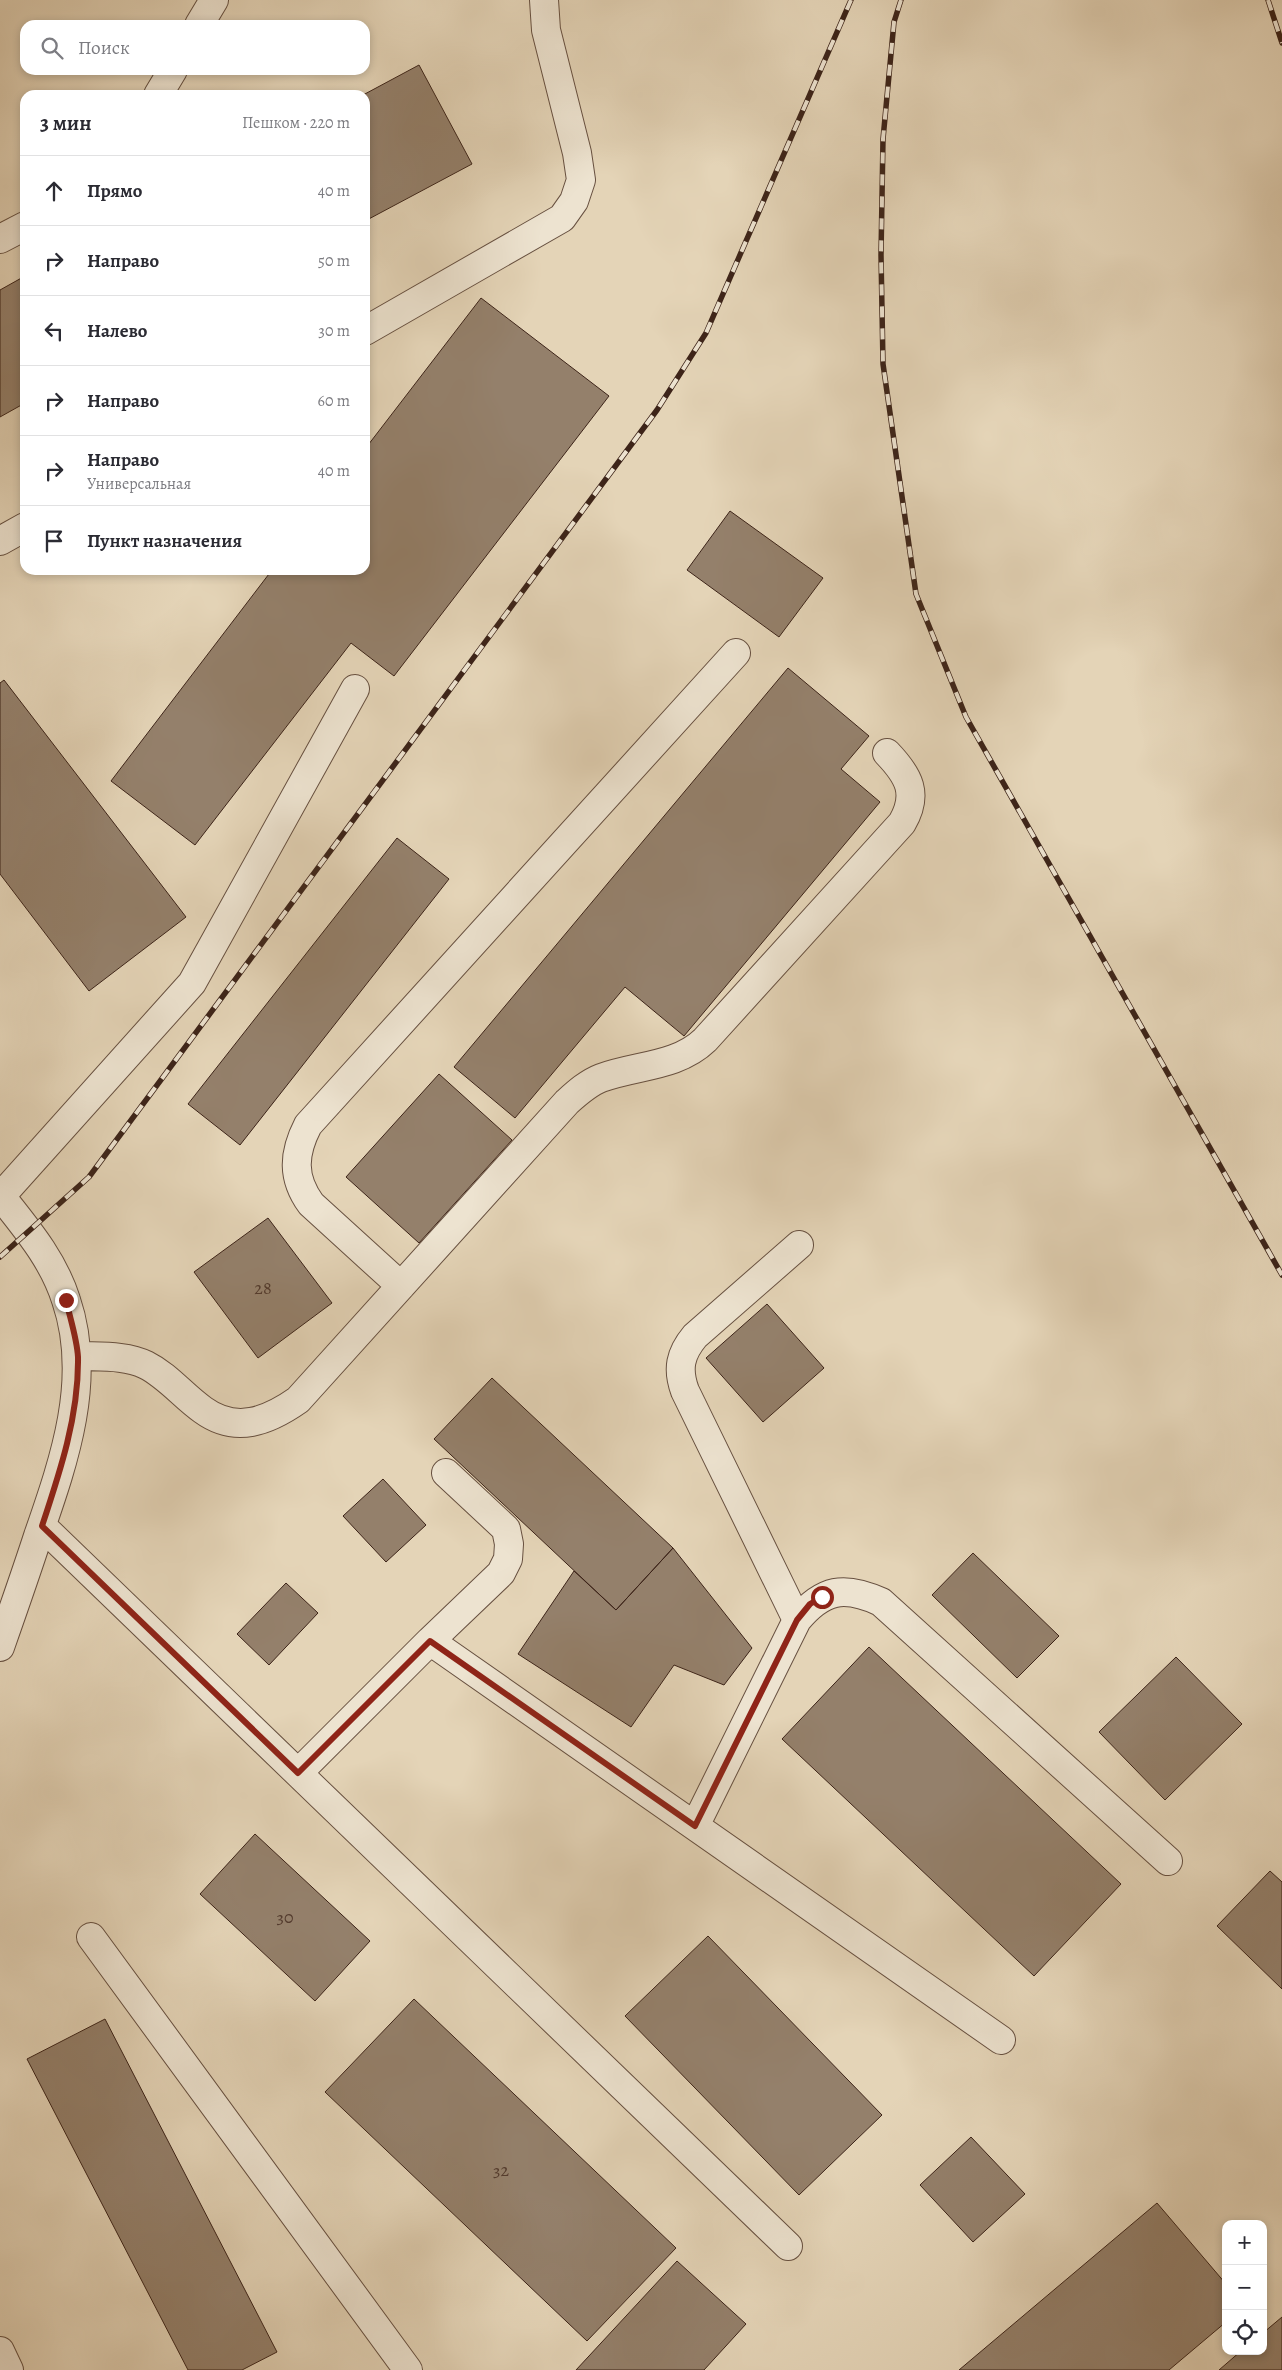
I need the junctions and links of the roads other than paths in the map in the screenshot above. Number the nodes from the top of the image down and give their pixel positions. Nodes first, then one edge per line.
1 (214, 0) edge
2 (544, 0) edge
3 (202, 20) edge
4 (170, 75) edge
5 (161, 90) edge
6 (20, 229) edge
7 (0, 239) edge
8 (370, 328) edge
9 (20, 530) edge
10 (0, 541) edge
11 (736, 653) dead end
12 (355, 689) dead end
13 (887, 754) dead end
14 (0, 1196) edge
15 (799, 1245) dead end
16 (401, 1286) junction
17 (78, 1356) junction
18 (446, 1472) dead end
19 (42, 1526) junction
20 (797, 1620) junction
21 (430, 1641) junction
22 (0, 1646) edge
23 (298, 1773) junction
24 (695, 1826) junction
25 (1168, 1861) dead end
26 (91, 1937) dead end
27 (1001, 2040) dead end
28 (788, 2246) dead end
29 (0, 2352) edge
30 (10, 2370) edge
31 (408, 2370) edge

1 - 3 street
2 - 8 street
4 - 5 street
6 - 7 street
9 - 10 street
11 - 16 street
12 - 14 street
13 - 16 street
14 - 17 street
15 - 20 street
16 - 17 street
17 - 19 street
18 - 21 street
19 - 22 street
19 - 23 street
20 - 24 street
20 - 25 street
21 - 23 street
21 - 24 street
23 - 28 street
24 - 27 street
26 - 31 street
29 - 30 street

